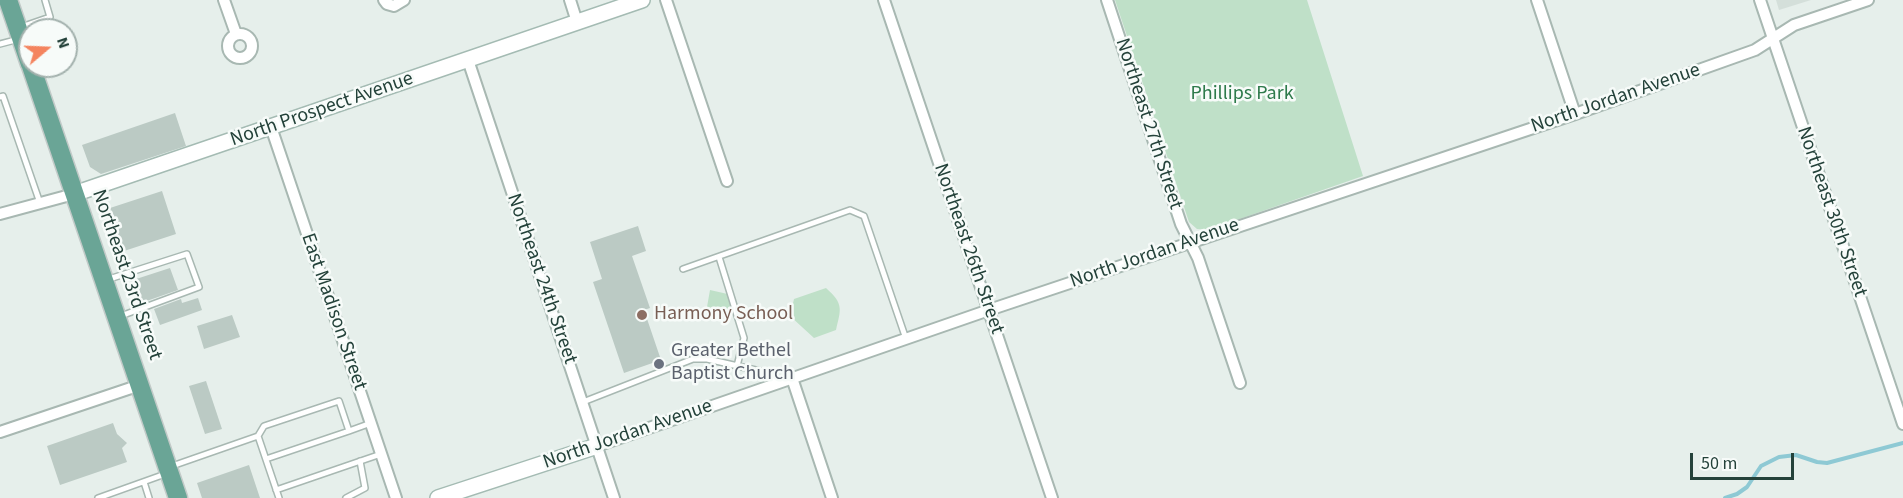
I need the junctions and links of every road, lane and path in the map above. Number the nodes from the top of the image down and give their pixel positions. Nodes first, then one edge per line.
1 (8, 0) edge
2 (45, 0) edge
3 (224, 0) edge
4 (384, 0) edge
5 (404, 0) edge
6 (570, 0) edge
7 (642, 0) edge
8 (666, 0) edge
9 (884, 0) edge
10 (1107, 0) edge
11 (1537, 0) edge
12 (1760, 0) edge
13 (1868, 0) edge
14 (48, 18) edge
15 (577, 22) junction
16 (18, 28) edge
17 (18, 34) edge
18 (236, 34) dead end
19 (1773, 39) junction
20 (0, 44) edge
21 (468, 60) junction
22 (34, 78) edge
23 (0, 97) edge
24 (1575, 114) junction
25 (271, 127) junction
26 (727, 181) dead end
27 (74, 194) junction
28 (40, 204) junction
29 (0, 213) edge
30 (1190, 242) junction
31 (719, 257) junction
32 (683, 269) dead end
33 (104, 280) junction
34 (988, 310) junction
35 (117, 318) junction
36 (906, 339) junction
37 (737, 366) junction
38 (792, 378) junction
39 (778, 383) junction
40 (1240, 384) dead end
41 (140, 385) junction
42 (583, 402) junction
43 (371, 423) junction
44 (1903, 423) edge
45 (349, 430) junction
46 (0, 432) edge
47 (258, 436) junction
48 (597, 446) junction
49 (381, 454) junction
50 (266, 459) junction
51 (360, 461) junction
52 (168, 470) junction
53 (144, 482) junction
54 (276, 490) junction
55 (98, 498) edge
56 (149, 498) edge
57 (178, 498) edge
58 (279, 498) edge
59 (346, 498) edge
60 (396, 498) edge
61 (438, 498) edge
62 (614, 498) edge
63 (832, 498) edge
64 (1052, 498) edge

1 - 16 main road, Northeast 23rd Street
2 - 14 lane
3 - 18 street
4 - 5 street
6 - 15 street
7 - 15 street, North Prospect Avenue
8 - 26 street
9 - 34 street, Northeast 26th Street
10 - 30 street, Northeast 27th Street
11 - 24 street
12 - 19 street, Northeast 30th Street
13 - 19 street, North Jordan Avenue
15 - 21 street, North Prospect Avenue
17 - 20 lane
19 - 24 street, North Jordan Avenue
19 - 44 street, Northeast 30th Street
21 - 25 street, North Prospect Avenue
21 - 42 street, Northeast 24th Street
22 - 27 main road, Northeast 23rd Street
23 - 28 lane
24 - 30 street, North Jordan Avenue
25 - 27 street, North Prospect Avenue
25 - 43 street, East Madison Street
27 - 28 street, North Prospect Avenue
27 - 33 main road, Northeast 23rd Street
28 - 29 street, North Prospect Avenue
30 - 34 street, North Jordan Avenue
30 - 40 street, Northeast 27th Street
31 - 32 lane
31 - 36 lane
31 - 37 lane
33 - 35 main road, Northeast 23rd Street
33 - 35 lane
34 - 36 street, North Jordan Avenue
34 - 64 street, Northeast 26th Street
35 - 41 main road, Northeast 23rd Street
36 - 38 street, North Jordan Avenue
37 - 39 lane
37 - 42 lane
38 - 39 street, North Jordan Avenue
38 - 63 street
39 - 48 street, North Jordan Avenue
41 - 46 street
41 - 52 main road, Northeast 23rd Street
42 - 48 street, Northeast 24th Street
43 - 45 lane
43 - 49 street, East Madison Street
45 - 47 lane
45 - 50 lane
47 - 50 lane
47 - 52 lane
48 - 61 street, North Jordan Avenue
48 - 62 street, Northeast 24th Street
49 - 51 lane
49 - 60 street, East Madison Street
50 - 54 lane
51 - 54 lane
51 - 59 lane
52 - 53 lane
52 - 57 main road, Northeast 23rd Street
53 - 55 lane
53 - 56 lane
54 - 58 lane

